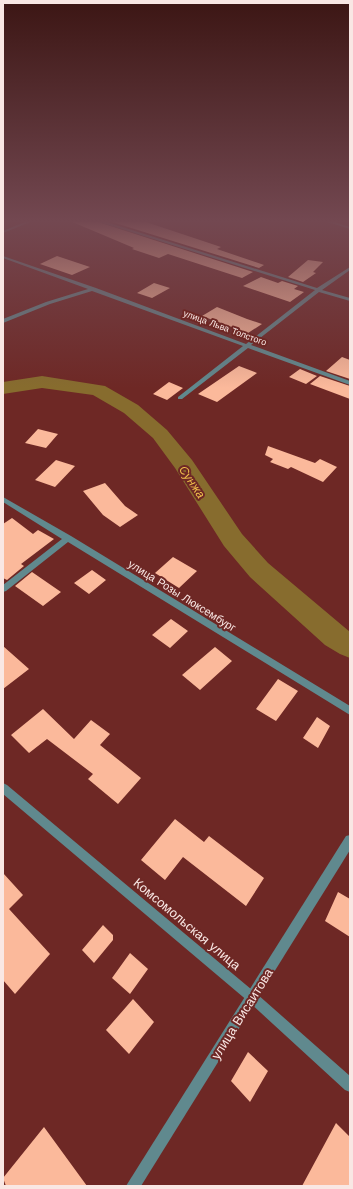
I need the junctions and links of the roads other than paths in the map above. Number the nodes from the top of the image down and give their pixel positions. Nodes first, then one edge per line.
1 (58, 276) edge
2 (275, 276) edge
3 (338, 276) edge
4 (94, 289) junction
5 (318, 290) junction
6 (350, 300) edge
7 (3, 321) edge
8 (248, 345) junction
9 (350, 383) edge
10 (180, 398) dead end
11 (3, 499) edge
12 (68, 538) junction
13 (3, 589) edge
14 (350, 711) edge
15 (3, 788) edge
16 (350, 840) edge
17 (253, 998) junction
18 (350, 1085) edge
19 (133, 1186) edge

1 - 4 street, улица Льва Толстого
2 - 5 street
3 - 5 street
4 - 7 street
4 - 8 street, улица Льва Толстого
5 - 6 street
5 - 8 street
8 - 9 street, улица Льва Толстого
8 - 10 street
11 - 12 street, улица Розы Люксембург
12 - 13 street
12 - 14 street, улица Розы Люксембург
15 - 17 street, Комсомольская улица
16 - 17 street, улица Висаитова
17 - 18 street, Комсомольская улица
17 - 19 street, улица Висаитова

